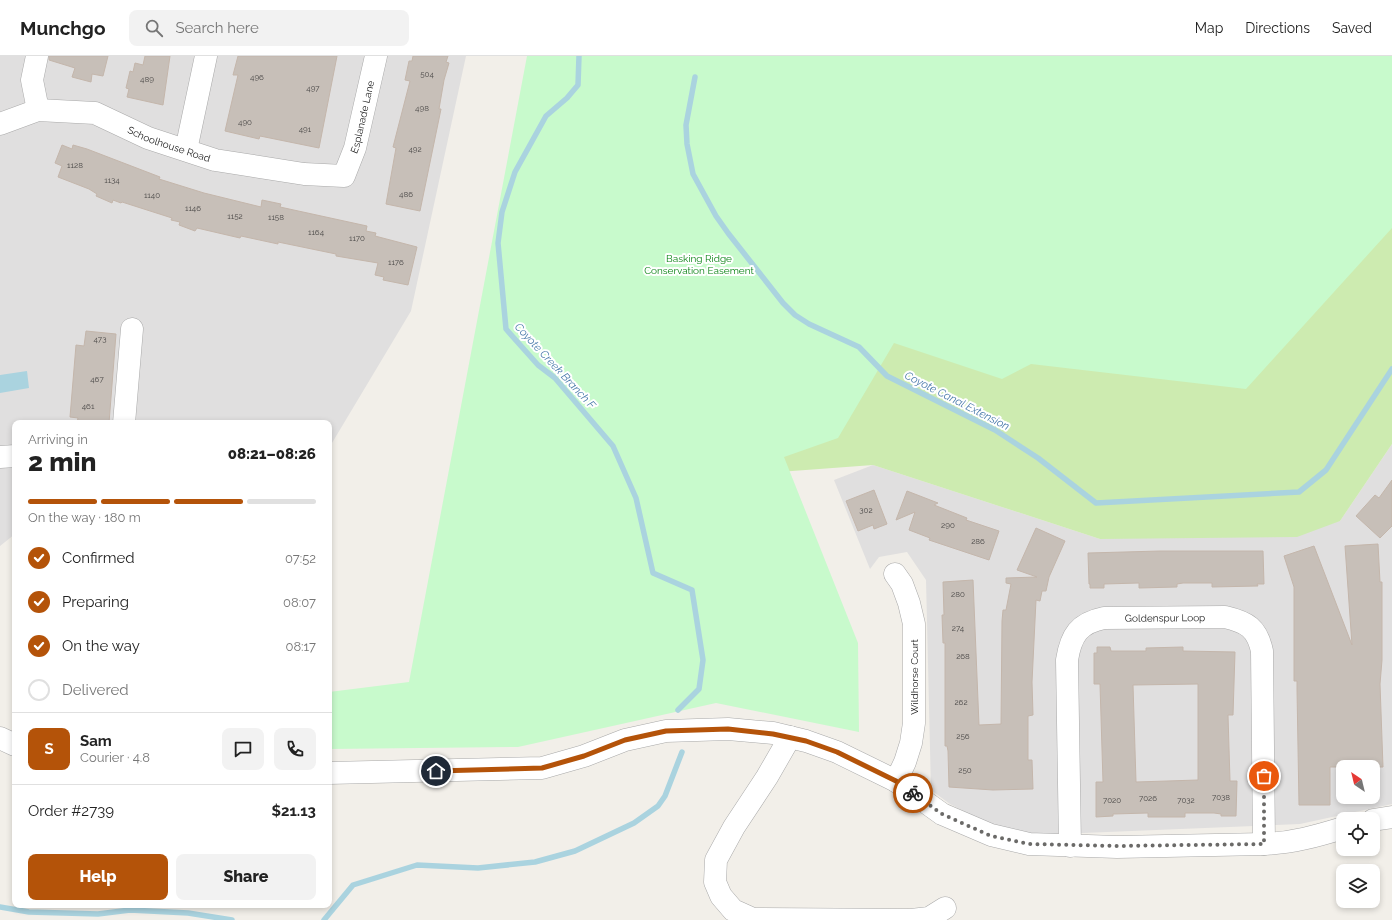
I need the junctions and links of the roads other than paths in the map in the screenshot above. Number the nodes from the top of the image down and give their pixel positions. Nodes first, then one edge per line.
1 (37, 56) edge
2 (206, 56) edge
3 (376, 56) edge
4 (38, 110) junction
5 (0, 124) edge
6 (186, 150) junction
7 (344, 176) joint
8 (132, 330) dead end
9 (124, 420) edge
10 (12, 456) edge
11 (0, 457) edge
12 (895, 574) dead end
13 (0, 738) edge
14 (790, 738) junction
15 (12, 744) edge
16 (332, 773) edge
17 (896, 781) junction
18 (1392, 817) edge
19 (1380, 819) edge
20 (1336, 830) edge
21 (1264, 844) junction
22 (1070, 846) junction
23 (945, 908) dead end

1 - 4 street
2 - 6 street
3 - 7 street, Esplanade Lane
4 - 5 street, Schoolhouse Road
4 - 6 street, Schoolhouse Road
6 - 7 street, Schoolhouse Road
8 - 9 street
10 - 11 street
12 - 17 street, Wildhorse Court
13 - 15 street
14 - 16 street
14 - 17 street
14 - 23 street
17 - 22 street
18 - 19 street
20 - 21 street
21 - 22 street
21 - 22 street, Goldenspur Loop

